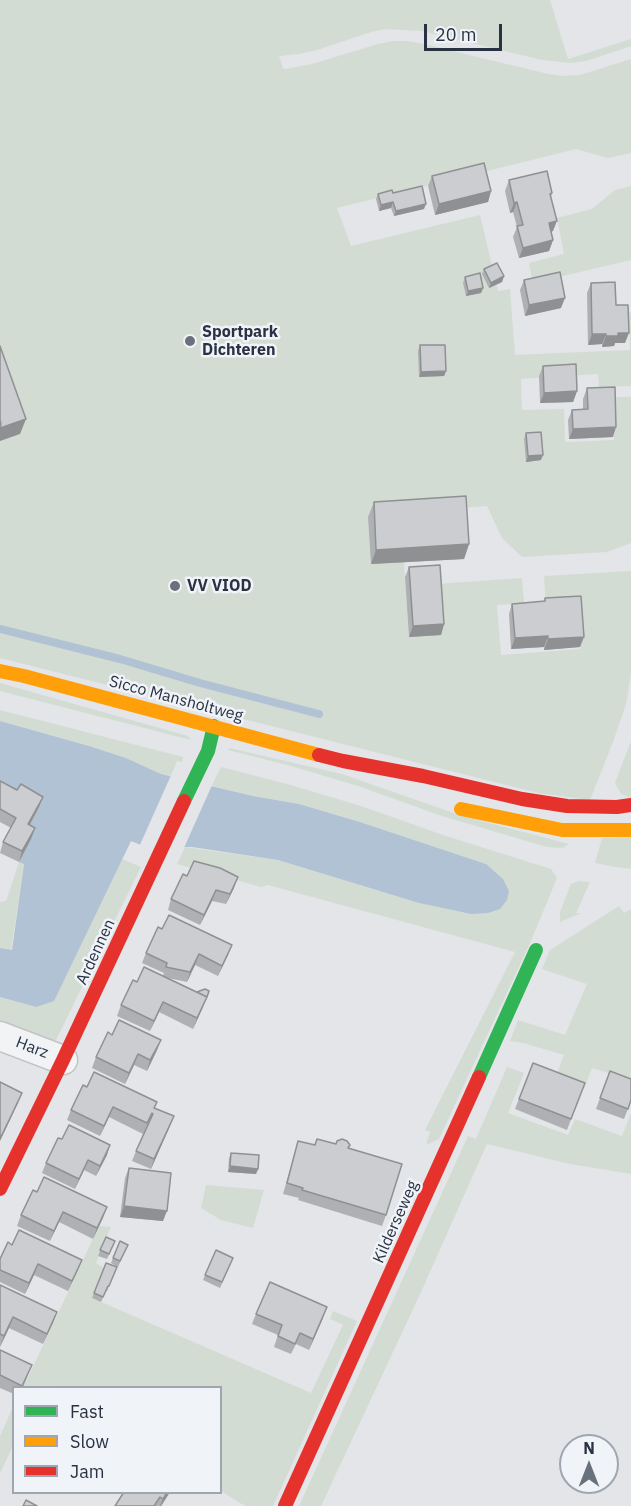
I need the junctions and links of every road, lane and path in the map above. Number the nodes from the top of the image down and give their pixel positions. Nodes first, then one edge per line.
1 (0, 671) edge
2 (214, 726) junction
3 (343, 761) junction
4 (394, 784) dead end
5 (445, 803) dead end
6 (631, 806) edge
7 (631, 830) edge
8 (536, 950) dead end
9 (0, 1036) edge
10 (63, 1060) junction
11 (0, 1188) edge
12 (285, 1506) edge

1 - 2 street, Sicco Mansholtweg
2 - 3 street, Sicco Mansholtweg
2 - 10 street, Ardennen
3 - 4 street, Sicco Mansholtweg
3 - 6 street, Sicco Mansholtweg
5 - 7 street
8 - 12 street, Kilderseweg
9 - 10 street, Harz
10 - 11 street, Ardennen

